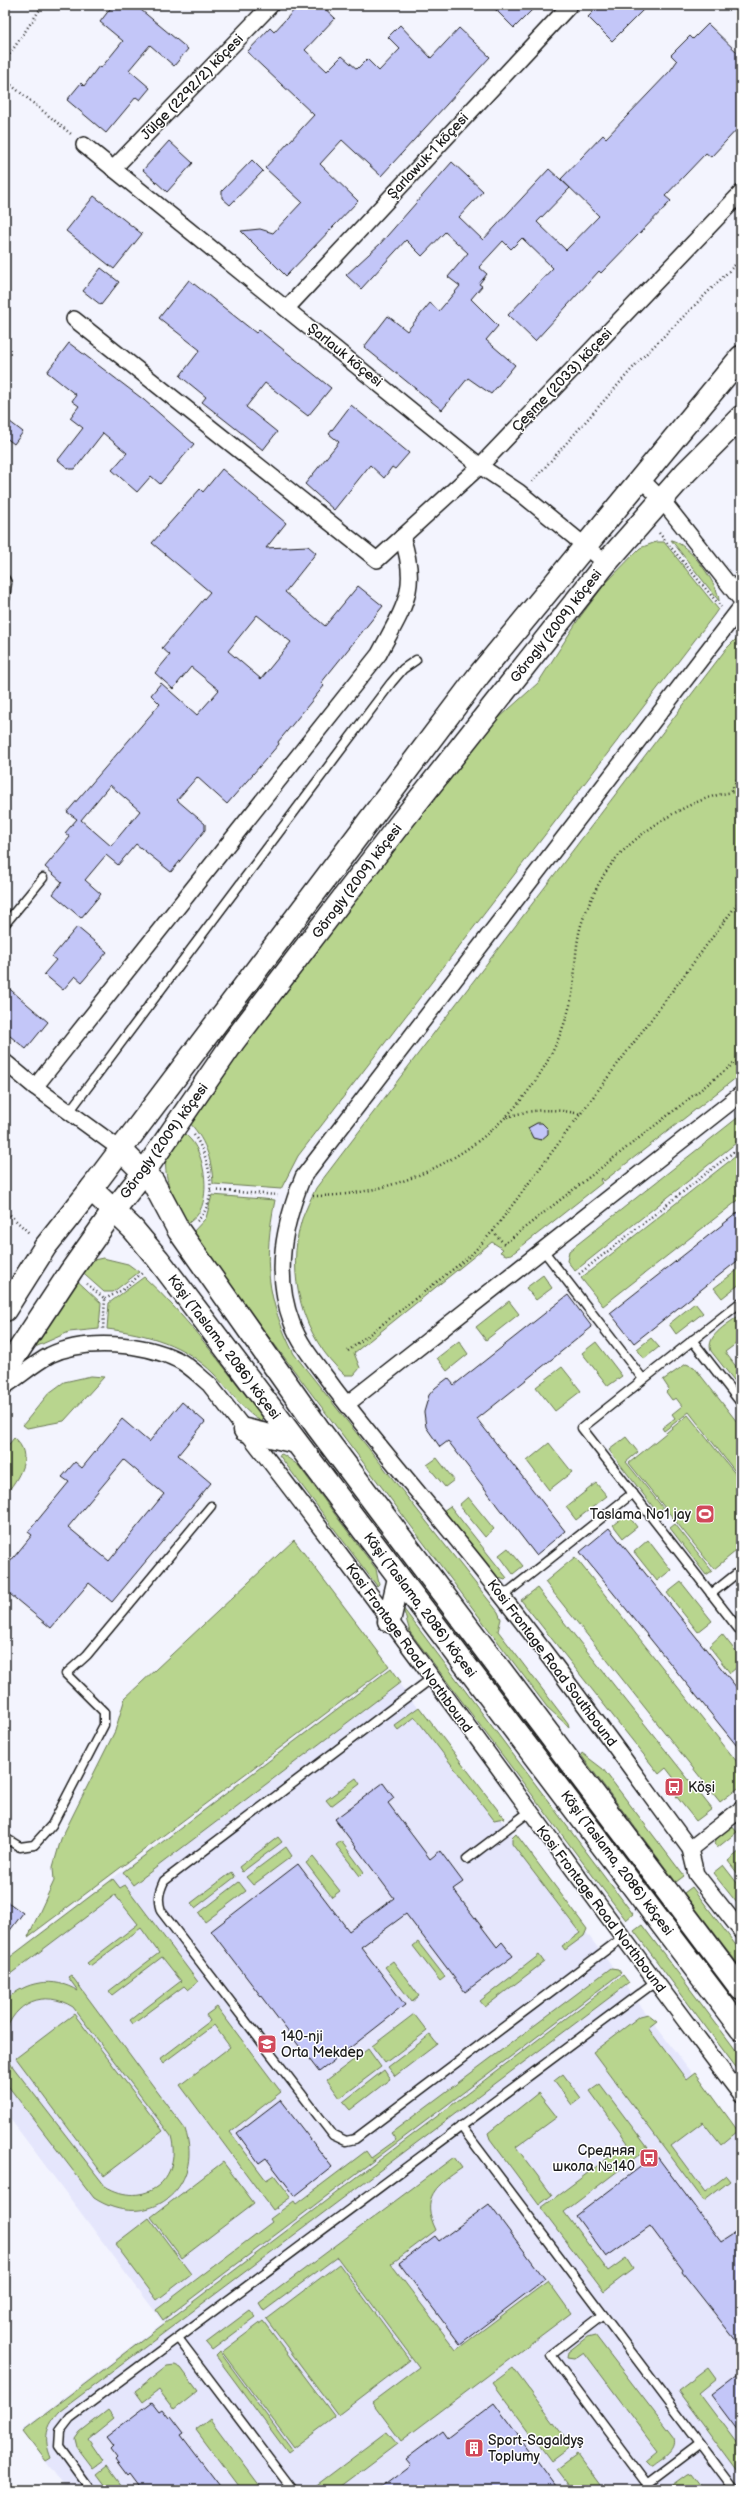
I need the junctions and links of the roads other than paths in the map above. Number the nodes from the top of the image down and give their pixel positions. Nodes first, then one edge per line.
1 (271, 5) edge
2 (570, 5) edge
3 (84, 146) road end
4 (113, 169) junction
5 (741, 192) edge
6 (287, 308) junction
7 (74, 319) dead end
8 (741, 357) edge
9 (741, 417) edge
10 (480, 466) junction
11 (640, 478) junction
12 (662, 500) junction
13 (402, 537) junction
14 (585, 545) junction
15 (606, 563) junction
16 (5, 578) edge
17 (5, 599) edge
18 (741, 600) edge
19 (741, 607) edge
20 (416, 660) dead end
21 (43, 878) dead end
22 (5, 924) edge
23 (5, 1062) edge
24 (35, 1087) junction
25 (741, 1094) edge
26 (69, 1112) junction
27 (120, 1149) junction
28 (144, 1172) junction
29 (91, 1189) junction
30 (114, 1210) junction
31 (543, 1250) junction
32 (741, 1302) edge
33 (5, 1310) edge
34 (692, 1340) junction
35 (5, 1371) edge
36 (643, 1379) junction
37 (5, 1386) edge
38 (741, 1403) edge
39 (347, 1404) junction
40 (245, 1430) junction
41 (296, 1442) junction
42 (633, 1493) junction
43 (211, 1506) dead end
44 (741, 1570) edge
45 (399, 1578) junction
46 (711, 1594) junction
47 (503, 1596) junction
48 (389, 1621) junction
49 (741, 1632) edge
50 (432, 1678) junction
51 (741, 1809) edge
52 (529, 1812) junction
53 (5, 1838) edge
54 (690, 1849) junction
55 (467, 1859) dead end
56 (741, 1931) edge
57 (622, 1938) junction
58 (655, 1982) junction
59 (741, 1989) edge
60 (741, 2029) edge
61 (741, 2095) edge
62 (461, 2126) junction
63 (603, 2315) junction
64 (178, 2338) junction
65 (700, 2444) junction
66 (91, 2490) edge
67 (292, 2490) edge
68 (735, 2490) edge

1 - 4 street, Jülge (2292/2) köçesi
2 - 6 street, Şarlawuk-1 köçesi
3 - 4 street, Şarlauk köçesi
4 - 6 street, Şarlauk köçesi
5 - 10 street, Çeşme (2033) köçesi
6 - 10 street, Şarlauk köçesi
7 - 13 street, Çeşme (2033) köçesi
8 - 11 main road, Görogly (2009) köçesi
9 - 12 main road, Görogly (2009) köçesi
10 - 13 street, Çeşme (2033) köçesi
10 - 14 street, Şarlauk köçesi
11 - 12 street
11 - 14 main road, Görogly (2009) köçesi
12 - 15 main road, Görogly (2009) köçesi
12 - 18 street
13 - 24 street
14 - 15 street, Şarlauk köçesi
14 - 27 main road, Görogly (2009) köçesi
15 - 28 main road, Görogly (2009) köçesi
16 - 17 lane
19 - 39 street, Kosi Frontage Road Southbound
20 - 26 lane
21 - 22 lane
23 - 24 street
24 - 26 street
25 - 31 street
26 - 27 street
27 - 28 main road, Köşi (Taslama, 2086) köçesi
27 - 29 main road, Görogly (2009) köçesi
28 - 30 main road, Görogly (2009) köçesi
28 - 59 main road, Köşi (Taslama, 2086) köçesi
29 - 30 main road, Köşi (Taslama, 2086) köçesi
29 - 33 main road, Görogly (2009) köçesi
30 - 35 main road, Görogly (2009) köçesi
30 - 41 main road, Köşi (Taslama, 2086) köçesi
31 - 36 lane
31 - 39 street
32 - 34 lane
34 - 36 lane
34 - 38 lane
36 - 42 lane
37 - 40 street, Kosi Frontage Road Northbound
39 - 47 street, Kosi Frontage Road Southbound
40 - 41 main road
40 - 48 street, Kosi Frontage Road Northbound
41 - 45 main road, Köşi (Taslama, 2086) köçesi
42 - 46 lane
42 - 47 lane
43 - 53 lane
44 - 46 lane
45 - 48 main road
45 - 60 main road, Köşi (Taslama, 2086) köçesi
46 - 49 lane
47 - 54 street, Kosi Frontage Road Southbound
48 - 50 street, Kosi Frontage Road Northbound
50 - 52 street, Kosi Frontage Road Northbound
50 - 57 lane
51 - 54 street
52 - 55 lane
52 - 57 street, Kosi Frontage Road Northbound
54 - 56 street, Kosi Frontage Road Southbound
57 - 58 street, Kosi Frontage Road Northbound
58 - 61 street, Kosi Frontage Road Northbound
58 - 62 lane
62 - 63 lane
62 - 64 lane
63 - 65 lane
63 - 65 lane
64 - 66 lane
64 - 67 lane
65 - 68 lane

